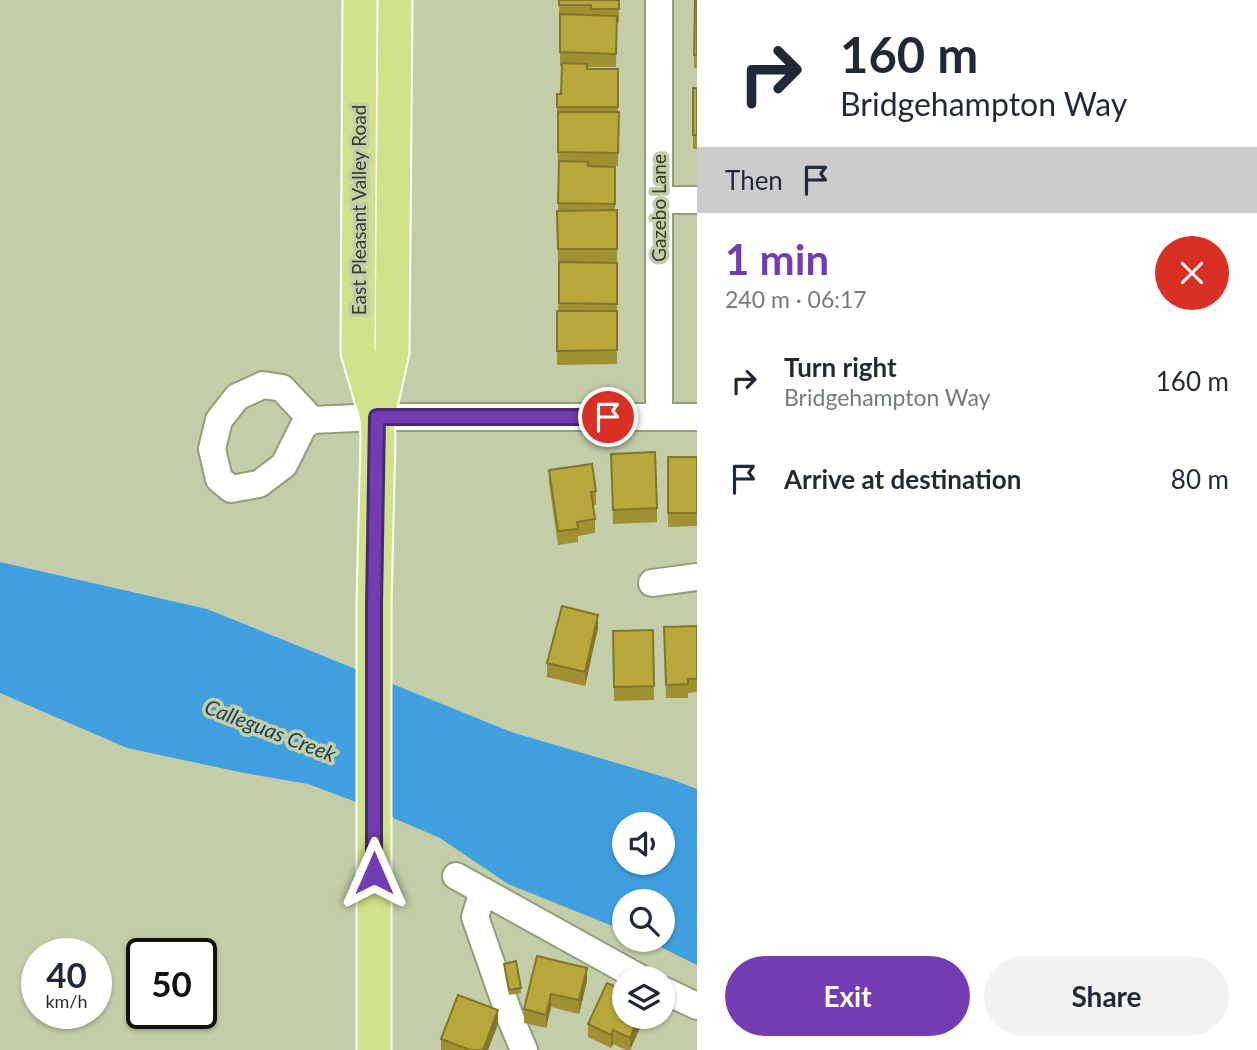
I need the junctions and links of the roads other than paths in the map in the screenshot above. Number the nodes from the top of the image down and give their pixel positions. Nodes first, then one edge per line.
1 (360, 0) edge
2 (395, 0) edge
3 (659, 0) edge
4 (659, 200) junction
5 (697, 200) edge
6 (377, 417) junction
7 (659, 417) junction
8 (697, 417) edge
9 (312, 420) dead end
10 (697, 577) edge
11 (652, 583) dead end
12 (456, 876) dead end
13 (483, 891) junction
14 (618, 966) edge
15 (675, 996) edge
16 (697, 1006) edge
17 (374, 1050) edge
18 (524, 1050) edge

1 - 6 main road, East Pleasant Valley Road
2 - 6 main road, East Pleasant Valley Road
3 - 4 street, Gazebo Lane
4 - 5 street
4 - 7 street, Gazebo Lane
6 - 7 street
6 - 9 street
6 - 17 main road, East Pleasant Valley Road
7 - 8 street
10 - 11 street
12 - 13 street
13 - 14 street
13 - 18 street
15 - 16 street

